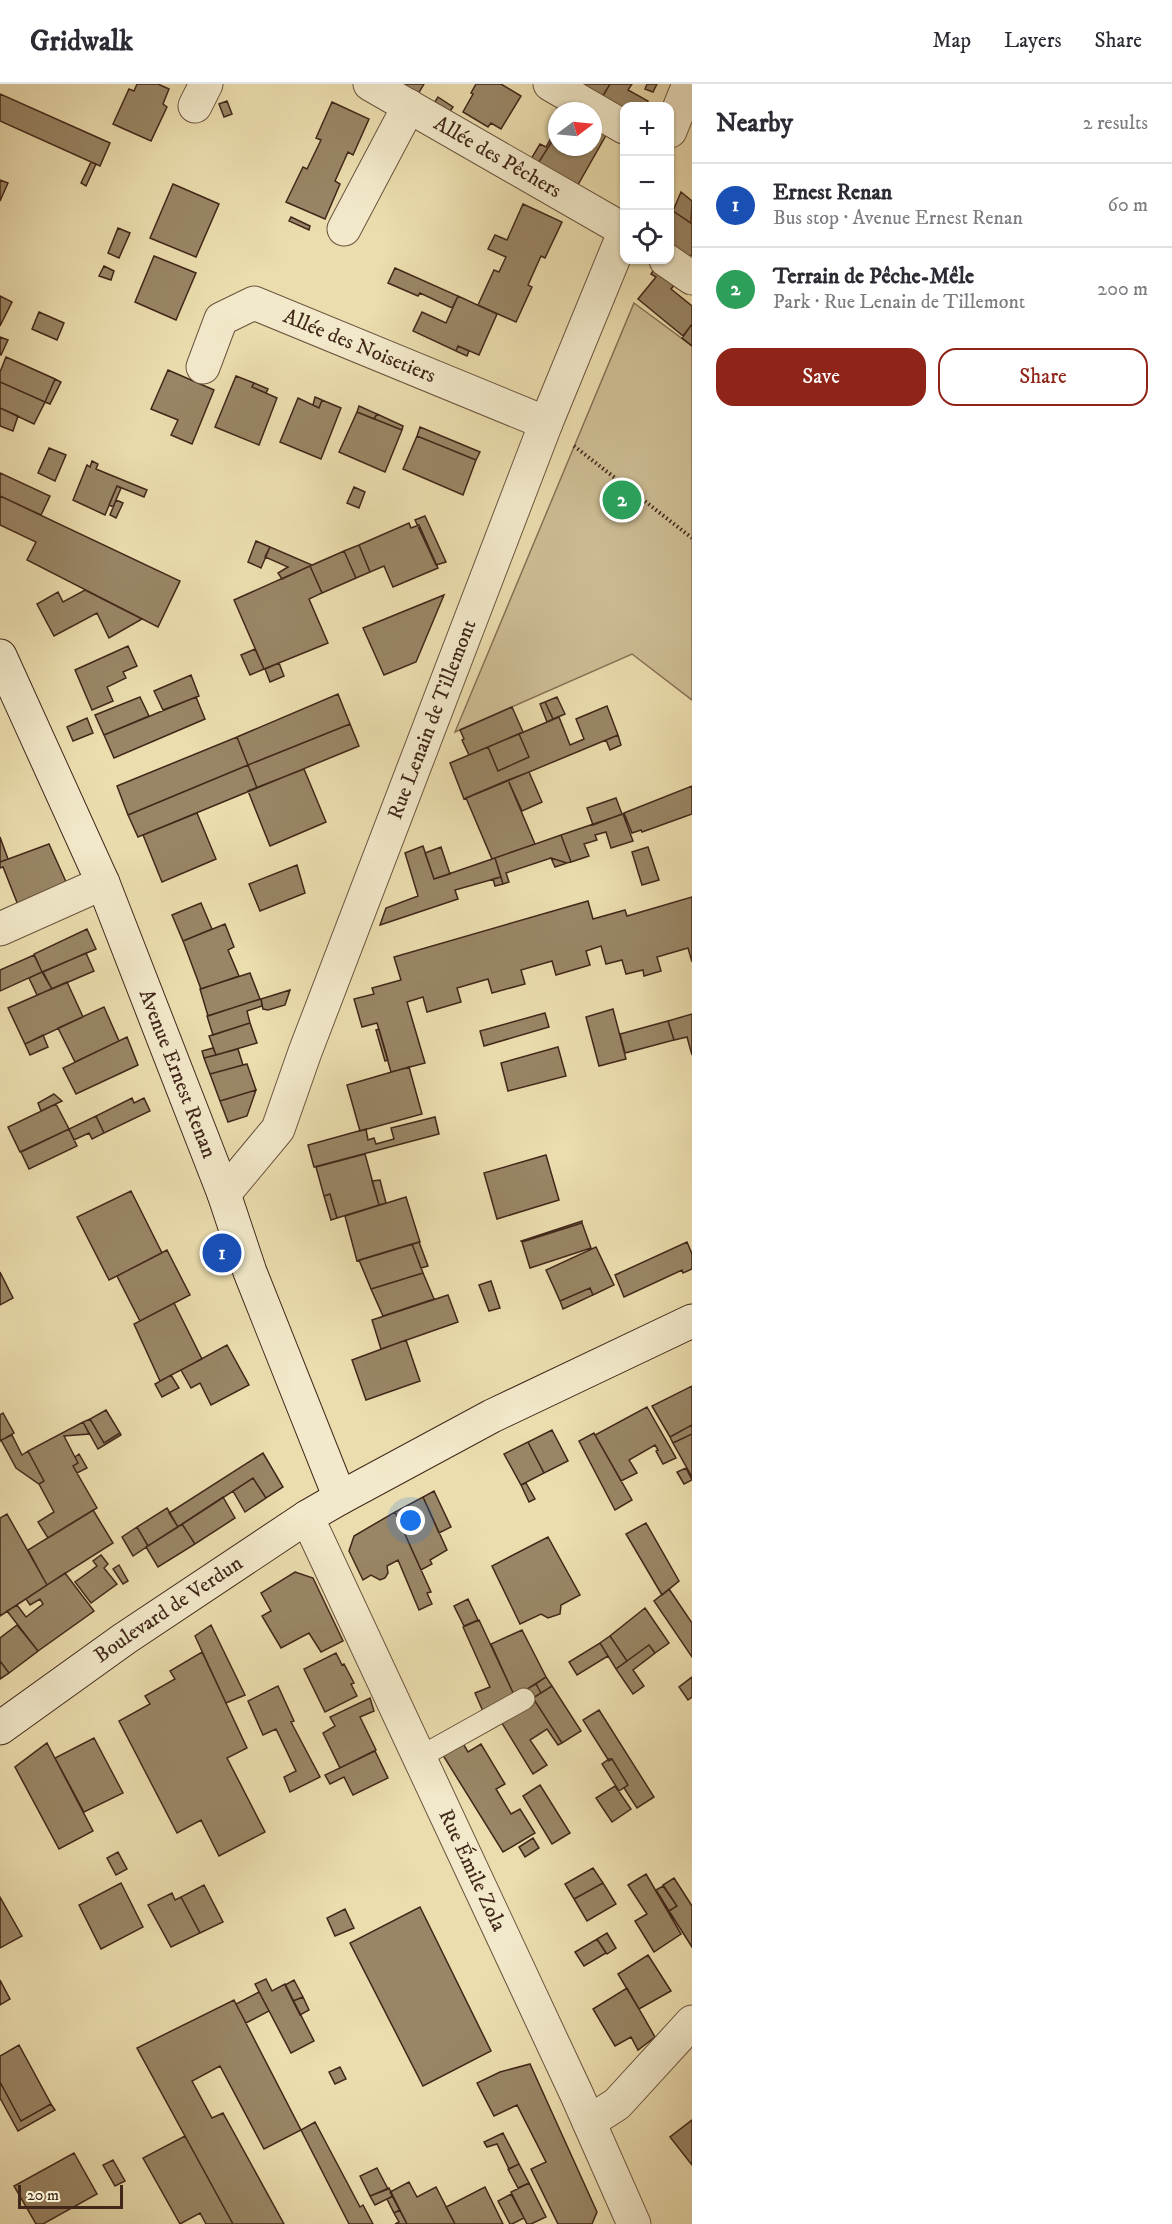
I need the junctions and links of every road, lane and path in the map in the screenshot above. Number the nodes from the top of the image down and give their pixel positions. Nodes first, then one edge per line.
1 (370, 84) edge
2 (550, 84) edge
3 (689, 84) edge
4 (409, 106) junction
5 (674, 119) edge
6 (620, 125) edge
7 (344, 229) dead end
8 (620, 230) edge
9 (620, 242) edge
10 (672, 264) edge
11 (692, 278) edge
12 (203, 368) dead end
13 (546, 423) junction
14 (692, 538) edge
15 (0, 657) edge
16 (103, 883) junction
17 (0, 928) edge
18 (224, 1194) junction
19 (692, 1321) edge
20 (340, 1498) junction
21 (307, 1517) junction
22 (524, 1699) dead end
23 (0, 1728) edge
24 (420, 1757) junction
25 (692, 2022) edge
26 (589, 2122) junction
27 (634, 2224) edge

1 - 4 street, Allée des Pêchers
2 - 6 street
3 - 5 street
4 - 7 street
4 - 8 street, Allée des Pêchers
9 - 13 street, Rue Lenain de Tillemont
10 - 11 street
12 - 13 street, Allée des Noisetiers
13 - 14 path
13 - 18 street, Rue Lenain de Tillemont
15 - 16 street, Avenue Ernest Renan
16 - 17 street
16 - 18 street, Avenue Ernest Renan
18 - 20 street, Avenue Ernest Renan
19 - 20 street, Boulevard de Verdun
20 - 21 street, Boulevard de Verdun
21 - 23 street, Boulevard de Verdun
21 - 24 street, Rue Émile Zola
22 - 24 lane
24 - 26 street, Rue Émile Zola
25 - 26 street
26 - 27 street, Rue Émile Zola

